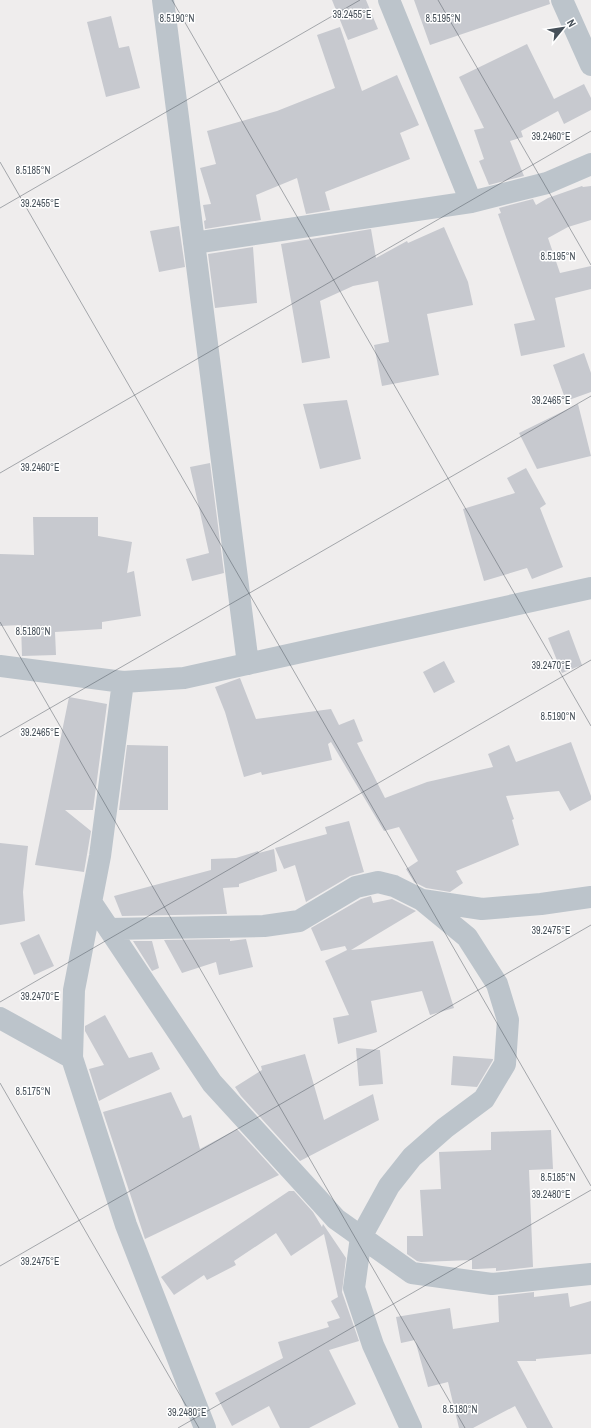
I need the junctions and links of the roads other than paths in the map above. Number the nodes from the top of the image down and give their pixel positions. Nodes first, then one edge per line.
1 (163, 0) edge
2 (389, 0) edge
3 (562, 0) edge
4 (591, 65) edge
5 (591, 164) edge
6 (470, 202) junction
7 (194, 242) junction
8 (591, 588) edge
9 (248, 664) junction
10 (0, 666) edge
11 (123, 682) junction
12 (591, 897) edge
13 (422, 900) junction
14 (91, 902) junction
15 (109, 929) junction
16 (0, 1018) edge
17 (72, 1058) junction
18 (361, 1237) junction
19 (591, 1274) edge
20 (205, 1428) edge
21 (411, 1428) edge

1 - 7 street
2 - 6 street
3 - 4 street
5 - 6 street
6 - 7 street
7 - 9 street
8 - 9 street
9 - 11 street
10 - 11 street
11 - 14 street
12 - 13 street
13 - 15 street
13 - 18 street
14 - 15 street
14 - 17 street
15 - 18 street
16 - 17 street
17 - 20 street
18 - 19 street
18 - 21 street

